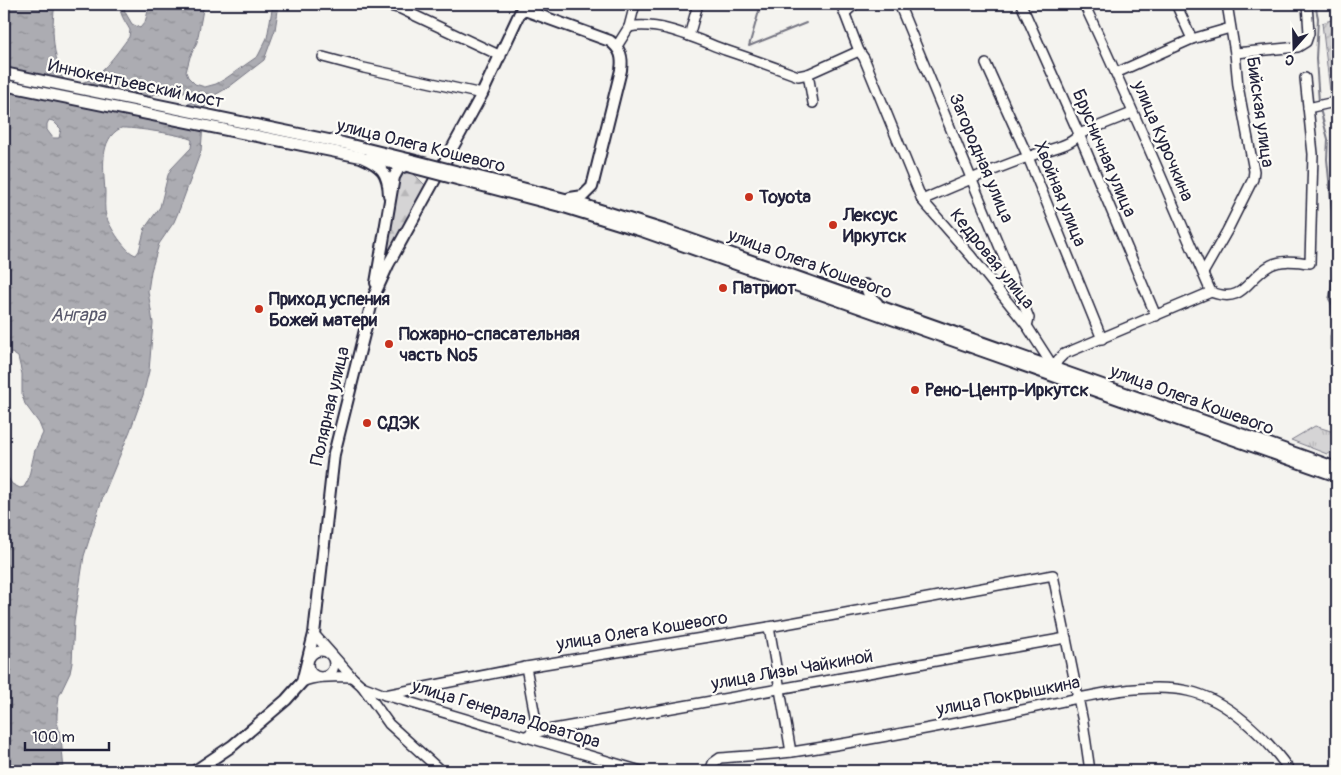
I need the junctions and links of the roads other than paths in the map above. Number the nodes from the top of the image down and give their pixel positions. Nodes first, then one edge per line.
1 (382, 4) edge
2 (635, 4) edge
3 (698, 4) edge
4 (855, 4) edge
5 (899, 4) edge
6 (1021, 4) edge
7 (1084, 4) edge
8 (1176, 4) edge
9 (1227, 4) edge
10 (1307, 4) edge
11 (523, 6) edge
12 (843, 8) edge
13 (629, 27) junction
14 (1230, 28) junction
15 (689, 36) junction
16 (1192, 39) junction
17 (617, 46) junction
18 (859, 51) junction
19 (1236, 53) junction
20 (501, 56) junction
21 (323, 57) dead end
22 (986, 64) dead end
23 (1116, 72) junction
24 (4, 73) edge
25 (808, 74) junction
26 (1305, 78) dead end
27 (4, 85) edge
28 (482, 94) junction
29 (1330, 103) dead end
30 (813, 104) dead end
31 (1308, 108) junction
32 (1132, 113) junction
33 (261, 131) junction
34 (1079, 134) junction
35 (342, 152) junction
36 (1028, 157) junction
37 (408, 162) junction
38 (972, 178) junction
39 (593, 183) junction
40 (390, 194) junction
41 (922, 200) junction
42 (565, 203) junction
43 (611, 212) junction
44 (1203, 273) junction
45 (865, 285) dead end
46 (1211, 292) junction
47 (373, 298) junction
48 (887, 309) junction
49 (1156, 316) junction
50 (1027, 326) junction
51 (1102, 338) junction
52 (1054, 368) junction
53 (1337, 468) edge
54 (1337, 476) edge
55 (769, 627) junction
56 (314, 634) junction
57 (1066, 638) junction
58 (332, 656) junction
59 (309, 658) junction
60 (526, 667) junction
61 (322, 677) junction
62 (352, 677) junction
63 (302, 682) junction
64 (362, 686) junction
65 (780, 689) junction
66 (385, 696) junction
67 (1079, 698) junction
68 (538, 732) junction
69 (525, 737) junction
70 (791, 752) junction
71 (195, 771) edge
72 (441, 771) edge
73 (641, 771) edge
74 (710, 771) edge
75 (1090, 771) edge
76 (1290, 771) edge

1 - 20 street
2 - 13 street
3 - 15 street
4 - 12 street
5 - 38 street, Загородная улица
6 - 34 street, Брусничная улица
7 - 23 street, улица Курочкина
8 - 16 street
9 - 14 street, Бийская улица
10 - 19 street
11 - 17 main road
11 - 20 main road, Полярная улица
12 - 18 street, Кедровая улица
13 - 15 street
13 - 17 street
14 - 16 street
14 - 19 street, Бийская улица
15 - 25 street
16 - 23 street
17 - 39 main road
18 - 25 street
18 - 41 street, Кедровая улица
19 - 44 street, Бийская улица
20 - 28 main road, Полярная улица
21 - 28 street
22 - 36 street, Хвойная улица
23 - 32 street, улица Курочкина
24 - 33 main road, Иннокентьевский мост
25 - 30 street
26 - 31 street
27 - 33 main road, Иннокентьевский мост
28 - 47 main road, Полярная улица
29 - 31 street
31 - 46 street
32 - 34 street
32 - 44 street, улица Курочкина
33 - 35 main road
33 - 37 main road, улица Олега Кошевого
34 - 36 street
34 - 49 street, Брусничная улица
35 - 37 main road, улица Олега Кошевого
35 - 40 main road
36 - 38 street
36 - 51 street, Хвойная улица
37 - 40 main road
37 - 42 main road, улица Олега Кошевого, bridge
38 - 41 street
38 - 50 street, Загородная улица
39 - 42 main road
39 - 43 main road
40 - 47 main road
41 - 50 street, Кедровая улица
42 - 43 main road, улица Олега Кошевого
42 - 54 main road, улица Олега Кошевого
43 - 48 main road, улица Олега Кошевого
44 - 46 street, улица Курочкина
45 - 48 main road
46 - 49 street
47 - 56 main road, Полярная улица
48 - 52 main road, улица Олега Кошевого
49 - 51 street
50 - 52 street, Кедровая улица
51 - 52 street
52 - 53 main road, улица Олега Кошевого
55 - 57 street, улица Олега Кошевого
55 - 60 street, улица Олега Кошевого
55 - 65 street
56 - 58 street
56 - 59 main road, Полярная улица
57 - 65 street, улица Лизы Чайкиной
57 - 67 street
58 - 59 street
58 - 61 street
58 - 62 street
59 - 61 street
59 - 63 main road, Полярная улица
60 - 66 street, улица Олега Кошевого
60 - 68 street
61 - 62 street
61 - 63 street
62 - 64 street
63 - 71 main road, Полярная улица
64 - 66 street, улица Генерала Доватора
64 - 72 street
65 - 68 street, улица Лизы Чайкиной
65 - 70 street
66 - 69 street, улица Генерала Доватора
67 - 70 street, улица Покрышкина
67 - 75 street
67 - 76 street, улица Покрышкина
68 - 69 street, улица Лизы Чайкиной
69 - 73 street, улица Генерала Доватора
70 - 74 street, улица Покрышкина

